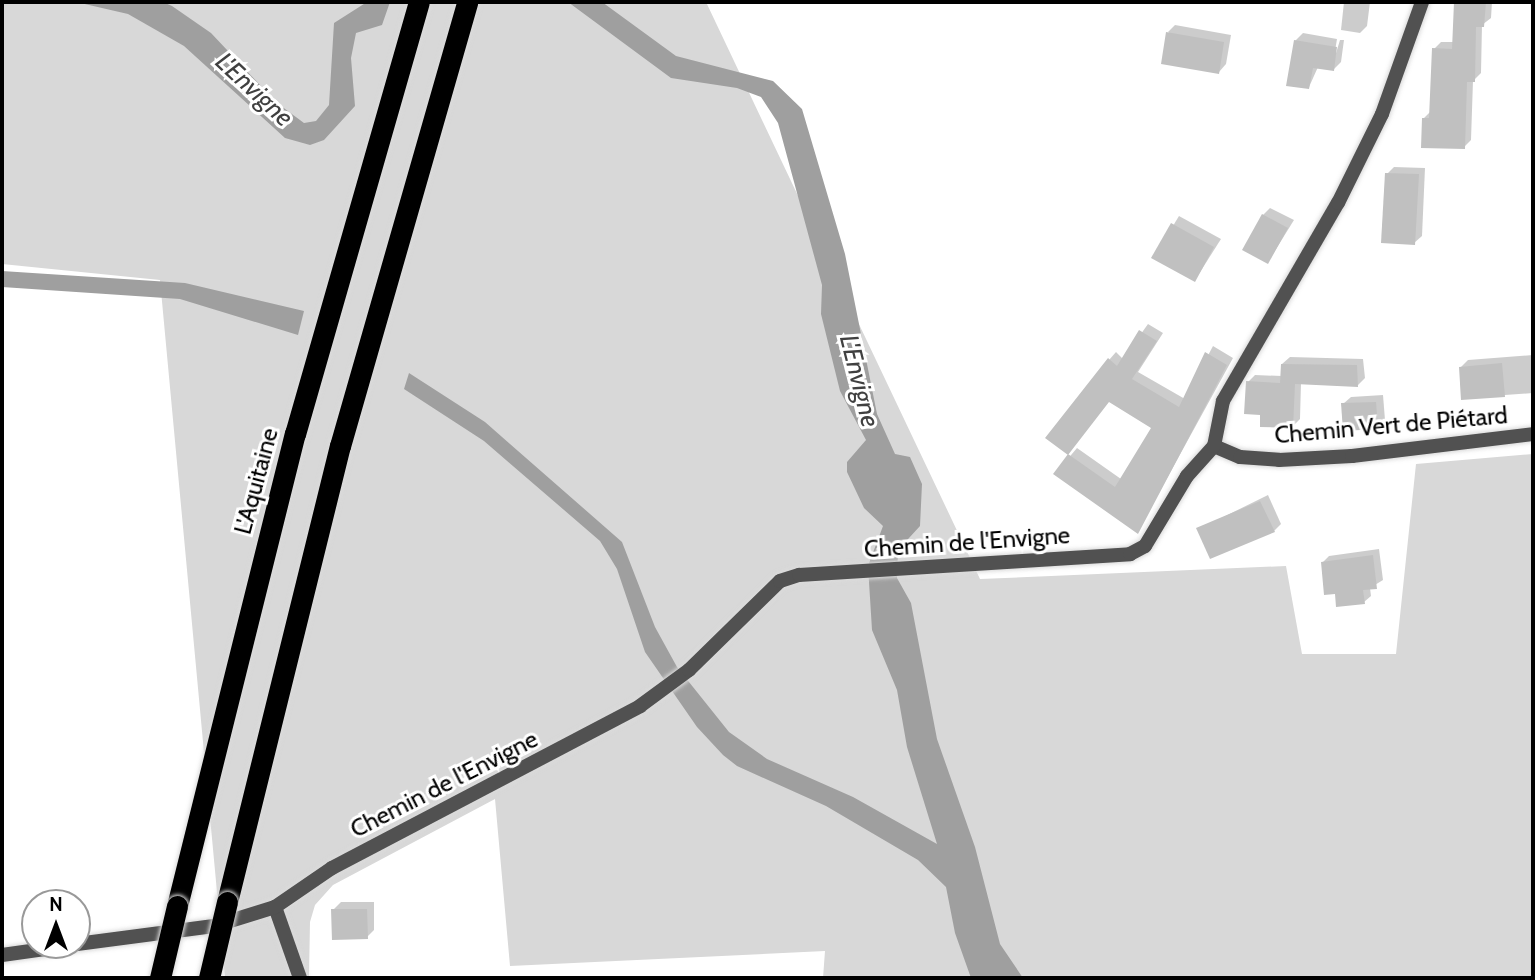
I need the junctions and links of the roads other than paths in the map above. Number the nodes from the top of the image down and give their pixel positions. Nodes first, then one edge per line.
1 (419, 2) edge
2 (467, 2) edge
3 (1422, 2) edge
4 (1533, 434) edge
5 (1214, 446) junction
6 (275, 907) junction
7 (91, 943) edge
8 (21, 952) edge
9 (2, 955) edge
10 (160, 978) edge
11 (209, 978) edge
12 (300, 978) edge

1 - 10 highway, L'Aquitaine, bridge
2 - 11 highway, bridge
3 - 5 street
4 - 5 street, Chemin Vert de Piétard
5 - 6 street, Chemin de l'Envigne
6 - 7 street, Chemin de l'Envigne
6 - 12 street
8 - 9 street, Chemin de l'Envigne

